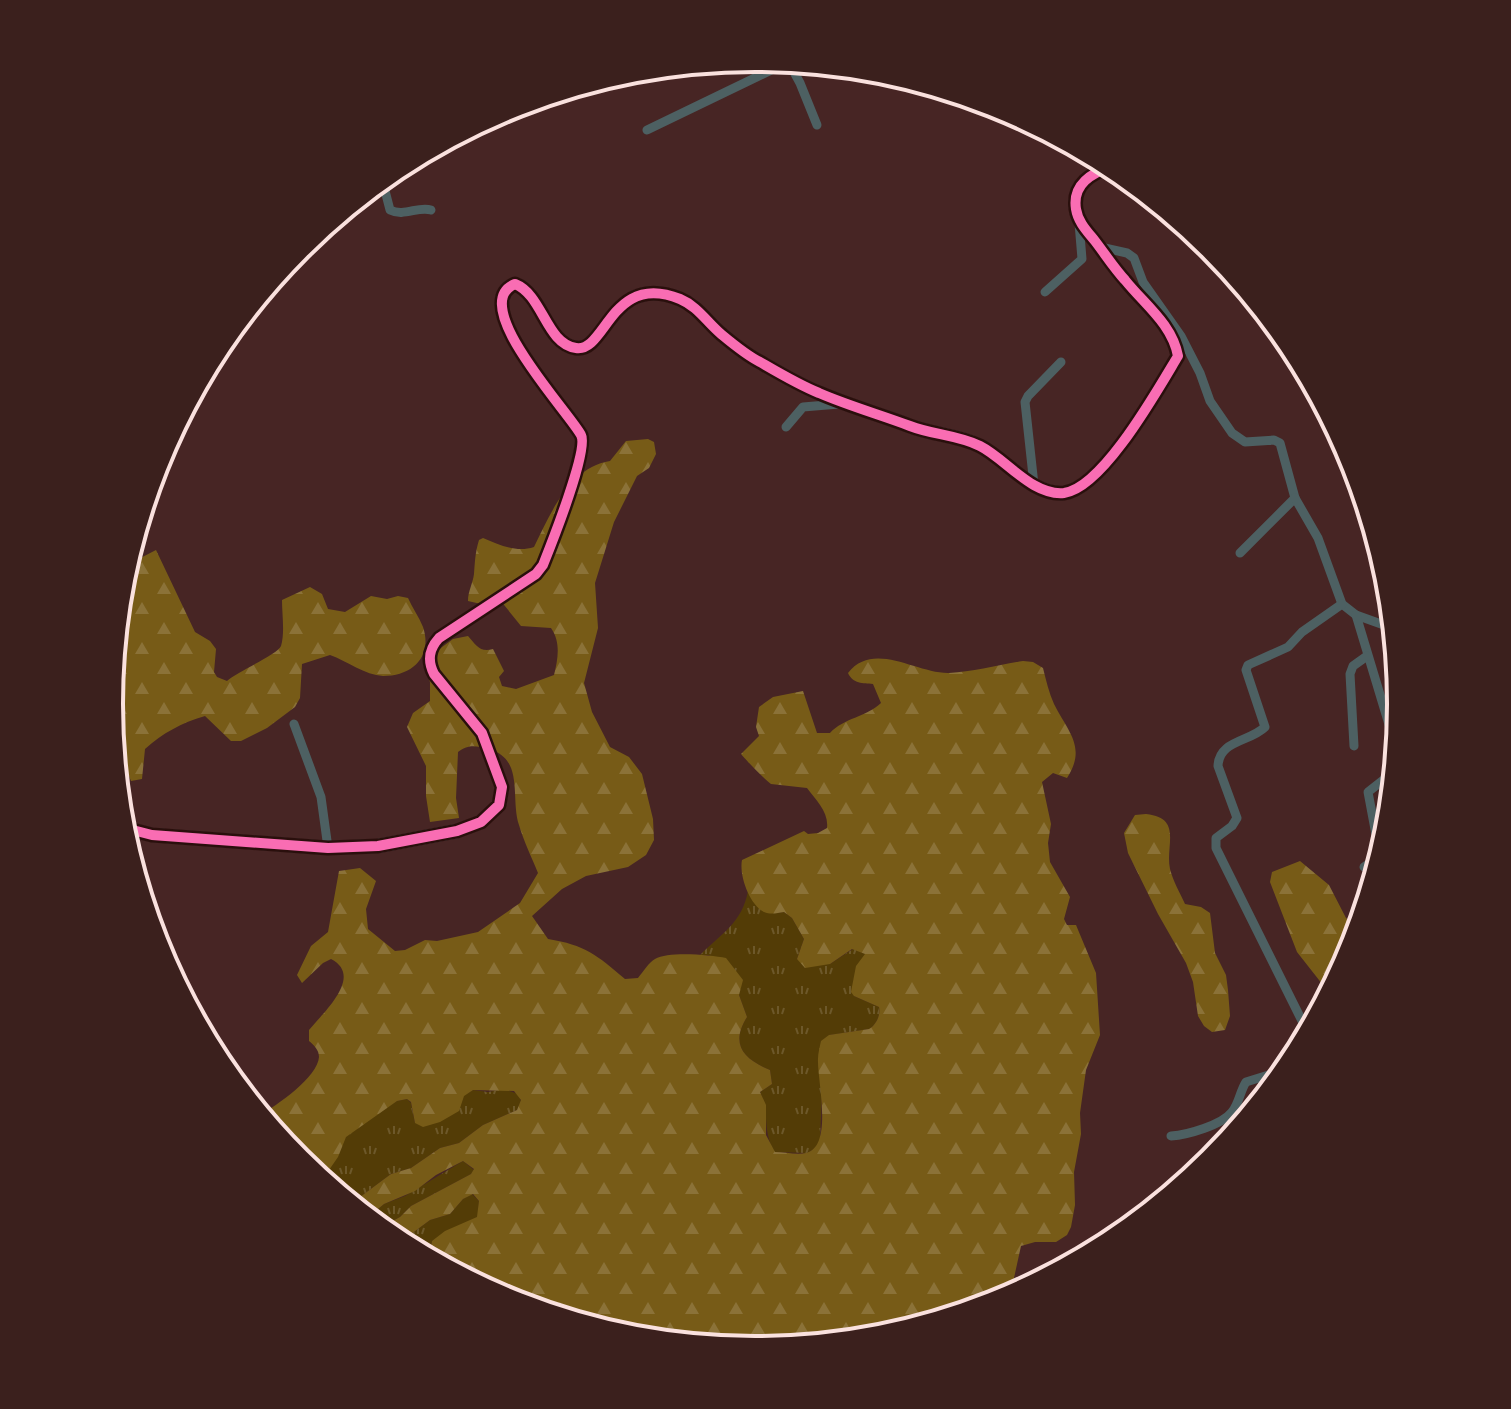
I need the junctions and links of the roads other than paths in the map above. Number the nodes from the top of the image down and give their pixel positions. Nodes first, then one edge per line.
1 (767, 72) edge
2 (794, 73) edge
3 (817, 125) dead end
4 (647, 130) dead end
5 (1097, 172) edge
6 (385, 192) edge
7 (431, 210) dead end
8 (1079, 219) junction
9 (1100, 247) junction
10 (1045, 292) dead end
11 (1061, 362) dead end
12 (851, 404) junction
13 (786, 427) dead end
14 (1034, 485) junction
15 (1295, 498) junction
16 (1240, 553) dead end
17 (1342, 604) junction
18 (1356, 615) junction
19 (1383, 625) edge
20 (1367, 656) junction
21 (1388, 721) edge
22 (294, 724) dead end
23 (1354, 746) dead end
24 (1384, 780) edge
25 (136, 831) edge
26 (1375, 831) edge
27 (328, 848) junction
28 (1367, 865) edge
29 (1364, 867) dead end
30 (1302, 1022) edge
31 (1267, 1075) edge
32 (1171, 1136) dead end

1 - 4 street
2 - 3 street
5 - 8 street
6 - 7 street
8 - 9 street
8 - 10 street
9 - 14 street
9 - 15 street
11 - 14 street
12 - 13 street
12 - 14 street
12 - 27 street
15 - 16 street
15 - 17 street
17 - 18 street
17 - 30 street
18 - 19 street
18 - 20 street
20 - 21 street
20 - 23 street
22 - 27 street
24 - 26 street
25 - 27 street
28 - 29 street
31 - 32 street

